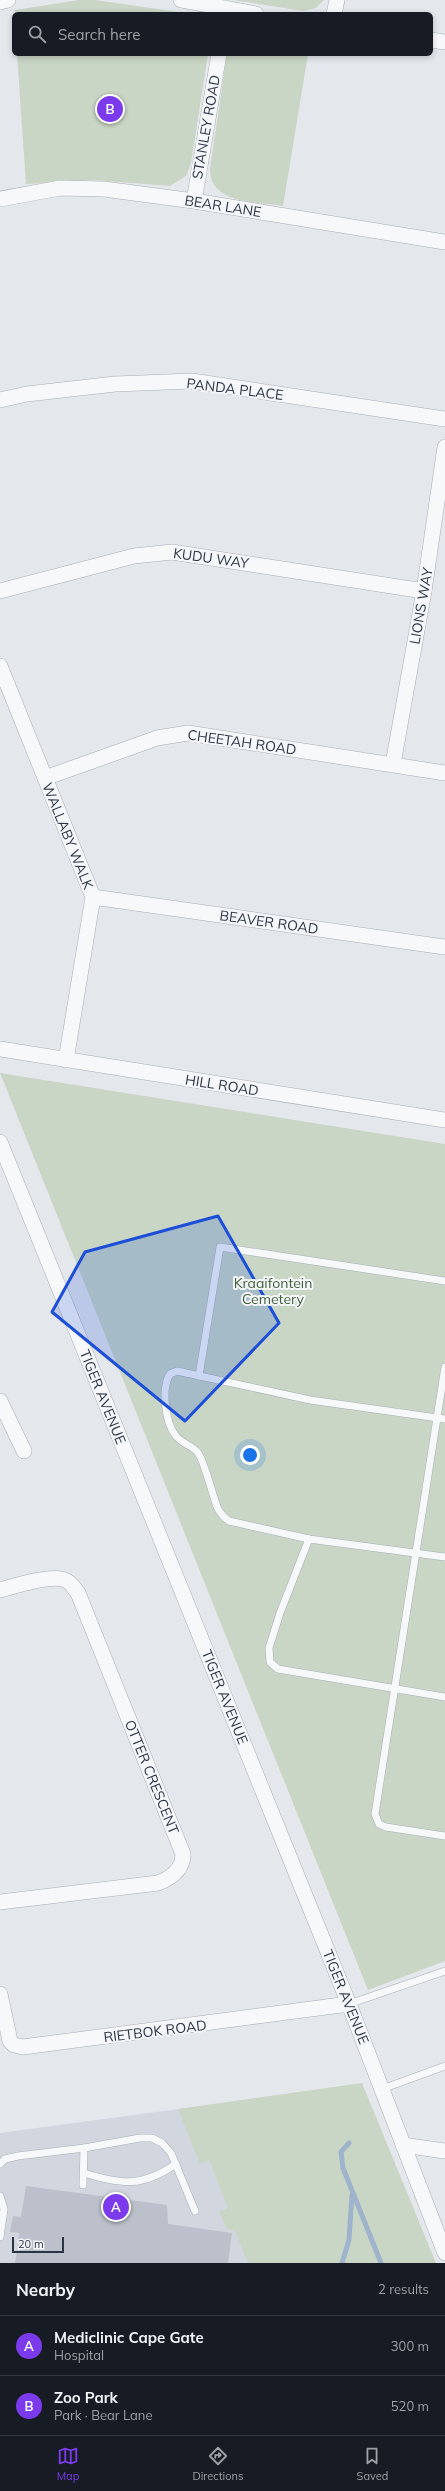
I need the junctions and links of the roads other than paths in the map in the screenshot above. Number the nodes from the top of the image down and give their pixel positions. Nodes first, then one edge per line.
1 (8, 0) edge
2 (181, 0) edge
3 (337, 0) edge
4 (0, 2) edge
5 (226, 12) edge
6 (334, 12) edge
7 (433, 40) edge
8 (445, 42) edge
9 (218, 56) edge
10 (0, 199) edge
11 (194, 200) junction
12 (445, 242) edge
13 (0, 400) edge
14 (445, 419) edge
15 (445, 447) edge
16 (0, 590) edge
17 (424, 590) junction
18 (0, 666) edge
19 (393, 764) junction
20 (445, 773) edge
21 (44, 778) junction
22 (94, 897) junction
23 (445, 948) edge
24 (0, 1049) edge
25 (66, 1060) junction
26 (445, 1120) edge
27 (0, 1142) edge
28 (6, 1173) edge
29 (445, 1281) edge
30 (445, 1367) edge
31 (199, 1376) junction
32 (0, 1401) edge
33 (437, 1418) junction
34 (445, 1419) edge
35 (24, 1451) dead end
36 (309, 1539) junction
37 (416, 1552) junction
38 (445, 1556) edge
39 (0, 1590) edge
40 (395, 1688) junction
41 (445, 1697) edge
42 (445, 1836) edge
43 (0, 1902) edge
44 (445, 1971) edge
45 (0, 1994) edge
46 (349, 2004) junction
47 (445, 2066) edge
48 (382, 2089) junction
49 (403, 2145) junction
50 (84, 2148) junction
51 (445, 2151) edge
52 (0, 2164) edge
53 (176, 2164) junction
54 (84, 2174) junction
55 (83, 2185) dead end
56 (0, 2196) edge
57 (195, 2211) dead end
58 (1, 2224) edge
59 (0, 2237) edge
60 (445, 2253) edge

1 - 4 street
2 - 5 street
3 - 6 street
7 - 8 street
9 - 11 street, STANLEY ROAD
10 - 11 street, BEAR LANE
11 - 12 street, BEAR LANE
13 - 14 street, PANDA PLACE
15 - 17 street, LIONS WAY
16 - 17 street, KUDU WAY
17 - 19 street, LIONS WAY
18 - 21 street, WALLABY WALK
19 - 20 street, CHEETAH ROAD
19 - 21 street, CHEETAH ROAD
21 - 22 street, WALLABY WALK
22 - 23 street, BEAVER ROAD
22 - 25 street, WALLABY WALK
24 - 25 street, HILL ROAD
25 - 26 street, HILL ROAD
27 - 28 street, TIGER AVENUE
28 - 46 street, TIGER AVENUE
29 - 31 lane
30 - 33 lane
31 - 33 lane
31 - 36 lane
32 - 35 street
33 - 34 lane
33 - 37 lane
36 - 37 lane
36 - 40 lane
37 - 38 lane
37 - 40 lane
39 - 43 street, OTTER CRESCENT
40 - 41 lane
40 - 42 lane
44 - 46 lane
45 - 46 street, RIETBOK ROAD
46 - 48 street, TIGER AVENUE
47 - 48 lane
48 - 49 street, TIGER AVENUE
49 - 51 street
49 - 60 street, TIGER AVENUE
50 - 52 lane
50 - 53 lane
50 - 54 lane
53 - 54 lane
53 - 57 lane
54 - 55 lane
56 - 58 lane
58 - 59 lane

